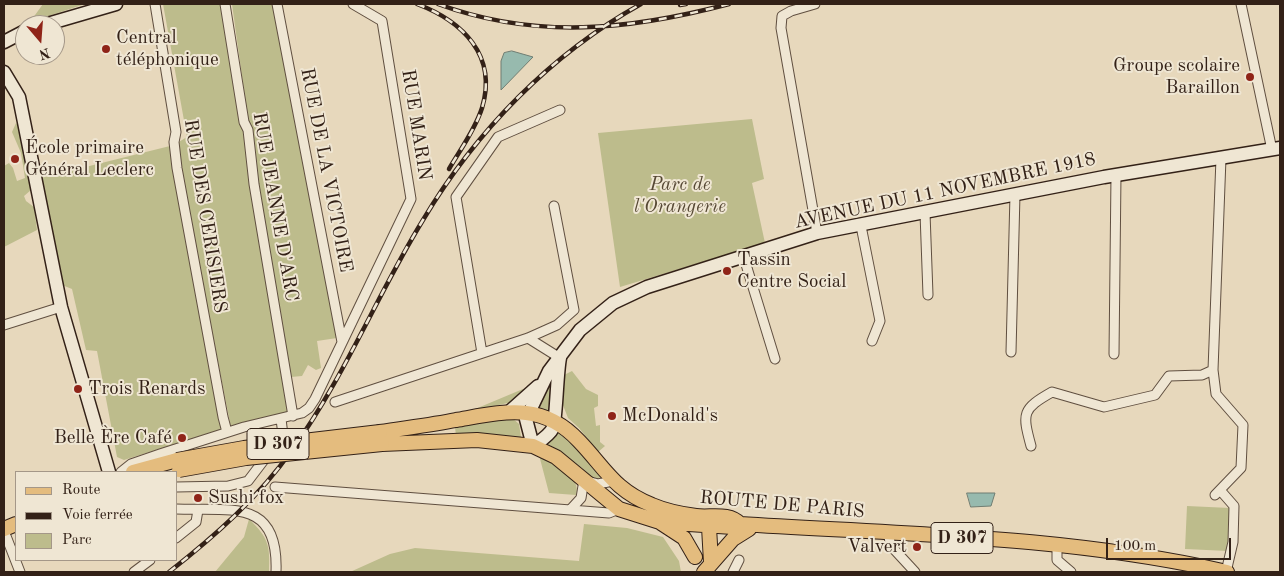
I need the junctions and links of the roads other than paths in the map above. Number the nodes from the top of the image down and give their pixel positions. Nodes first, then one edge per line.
1 (116, 4) edge
2 (156, 4) edge
3 (225, 4) edge
4 (278, 4) edge
5 (354, 4) edge
6 (816, 4) edge
7 (1241, 4) edge
8 (65, 19) edge
9 (4, 72) edge
10 (7, 82) edge
11 (560, 110) dead end
12 (1276, 149) edge
13 (1221, 158) junction
14 (1116, 175) junction
15 (1016, 194) junction
16 (554, 206) dead end
17 (925, 213) junction
18 (861, 226) junction
19 (817, 233) junction
20 (744, 258) junction
21 (928, 295) dead end
22 (61, 307) junction
23 (4, 325) edge
24 (528, 338) junction
25 (872, 341) dead end
26 (342, 342) junction
27 (1011, 352) dead end
28 (482, 353) junction
29 (1114, 354) dead end
30 (560, 358) junction
31 (775, 360) dead end
32 (1213, 370) junction
33 (542, 383) junction
34 (335, 402) dead end
35 (510, 411) junction
36 (529, 412) junction
37 (293, 416) junction
38 (281, 419) junction
39 (556, 422) junction
40 (227, 432) junction
41 (381, 438) junction
42 (533, 446) junction
43 (1031, 446) dead end
44 (175, 467) edge
45 (109, 471) edge
46 (122, 471) edge
47 (141, 471) edge
48 (584, 480) junction
49 (613, 482) junction
50 (178, 486) edge
51 (276, 487) dead end
52 (178, 509) edge
53 (619, 509) junction
54 (198, 510) junction
55 (570, 510) junction
56 (698, 517) junction
57 (660, 522) junction
58 (15, 525) edge
59 (744, 526) junction
60 (709, 527) junction
61 (4, 532) edge
62 (888, 535) junction
63 (178, 536) edge
64 (1057, 548) junction
65 (695, 557) junction
66 (15, 560) edge
67 (739, 560) dead end
68 (149, 561) edge
69 (707, 567) edge
70 (134, 572) edge
71 (276, 572) edge
72 (697, 572) edge
73 (733, 572) edge
74 (915, 572) edge
75 (1071, 572) edge
76 (1210, 572) edge
77 (1226, 572) edge

1 - 8 main road
2 - 40 street, RUE DES CERISIERS
3 - 37 street, RUE JEANNE D'ARC
4 - 26 street, RUE DE LA VICTOIRE
5 - 26 street, RUE MARIN
6 - 19 street
7 - 12 street
9 - 10 main road
10 - 22 main road
11 - 28 street
12 - 13 main road, AVENUE DU 11 NOVEMBRE 1918
13 - 14 main road, AVENUE DU 11 NOVEMBRE 1918
13 - 32 street
14 - 15 main road, AVENUE DU 11 NOVEMBRE 1918
14 - 29 street
15 - 17 main road, AVENUE DU 11 NOVEMBRE 1918
15 - 27 street
16 - 24 street
17 - 18 main road, AVENUE DU 11 NOVEMBRE 1918
17 - 21 street
18 - 19 main road, AVENUE DU 11 NOVEMBRE 1918
18 - 25 street
19 - 20 main road, AVENUE DU 11 NOVEMBRE 1918
20 - 30 main road, AVENUE DU 11 NOVEMBRE 1918
20 - 31 street
22 - 23 street
22 - 45 main road
24 - 28 street
24 - 30 street
26 - 37 street, RUE MARIN
28 - 34 street
30 - 33 main road, AVENUE DU 11 NOVEMBRE 1918
30 - 39 main road, AVENUE DU 11 NOVEMBRE 1918
32 - 43 street
32 - 77 street
33 - 35 main road
33 - 36 main road, AVENUE DU 11 NOVEMBRE 1918
35 - 36 main road, ROUTE DE PARIS / D 307
35 - 41 main road, ROUTE DE PARIS / D 307
36 - 39 main road, ROUTE DE PARIS / D 307
36 - 42 main road
37 - 38 street
38 - 40 street
38 - 50 street
39 - 42 main road
39 - 49 main road, ROUTE DE PARIS / D 307
40 - 46 street
41 - 42 main road, ROUTE DE PARIS / D 307
41 - 44 main road, ROUTE DE PARIS / D 307, bridge
42 - 48 main road, ROUTE DE PARIS / D 307
44 - 47 main road, ROUTE DE PARIS / D 307
48 - 49 street
48 - 53 main road, ROUTE DE PARIS / D 307
48 - 55 street
49 - 56 main road, ROUTE DE PARIS / D 307
51 - 55 street
52 - 54 street
53 - 55 street
53 - 57 main road, ROUTE DE PARIS / D 307
54 - 63 street
54 - 71 street
56 - 59 main road, ROUTE DE PARIS / D 307
56 - 60 main road
57 - 60 main road, ROUTE DE PARIS / D 307
57 - 65 main road
58 - 61 main road
59 - 60 main road, ROUTE DE PARIS
59 - 62 main road, ROUTE DE PARIS / D 307
59 - 69 main road
60 - 65 main road
60 - 69 main road
61 - 66 street
62 - 64 main road, ROUTE DE PARIS / D 307
62 - 74 street
64 - 75 street
64 - 76 main road, ROUTE DE PARIS / D 307
64 - 77 main road, ROUTE DE PARIS / D 307
65 - 72 main road
67 - 73 street
68 - 70 street

